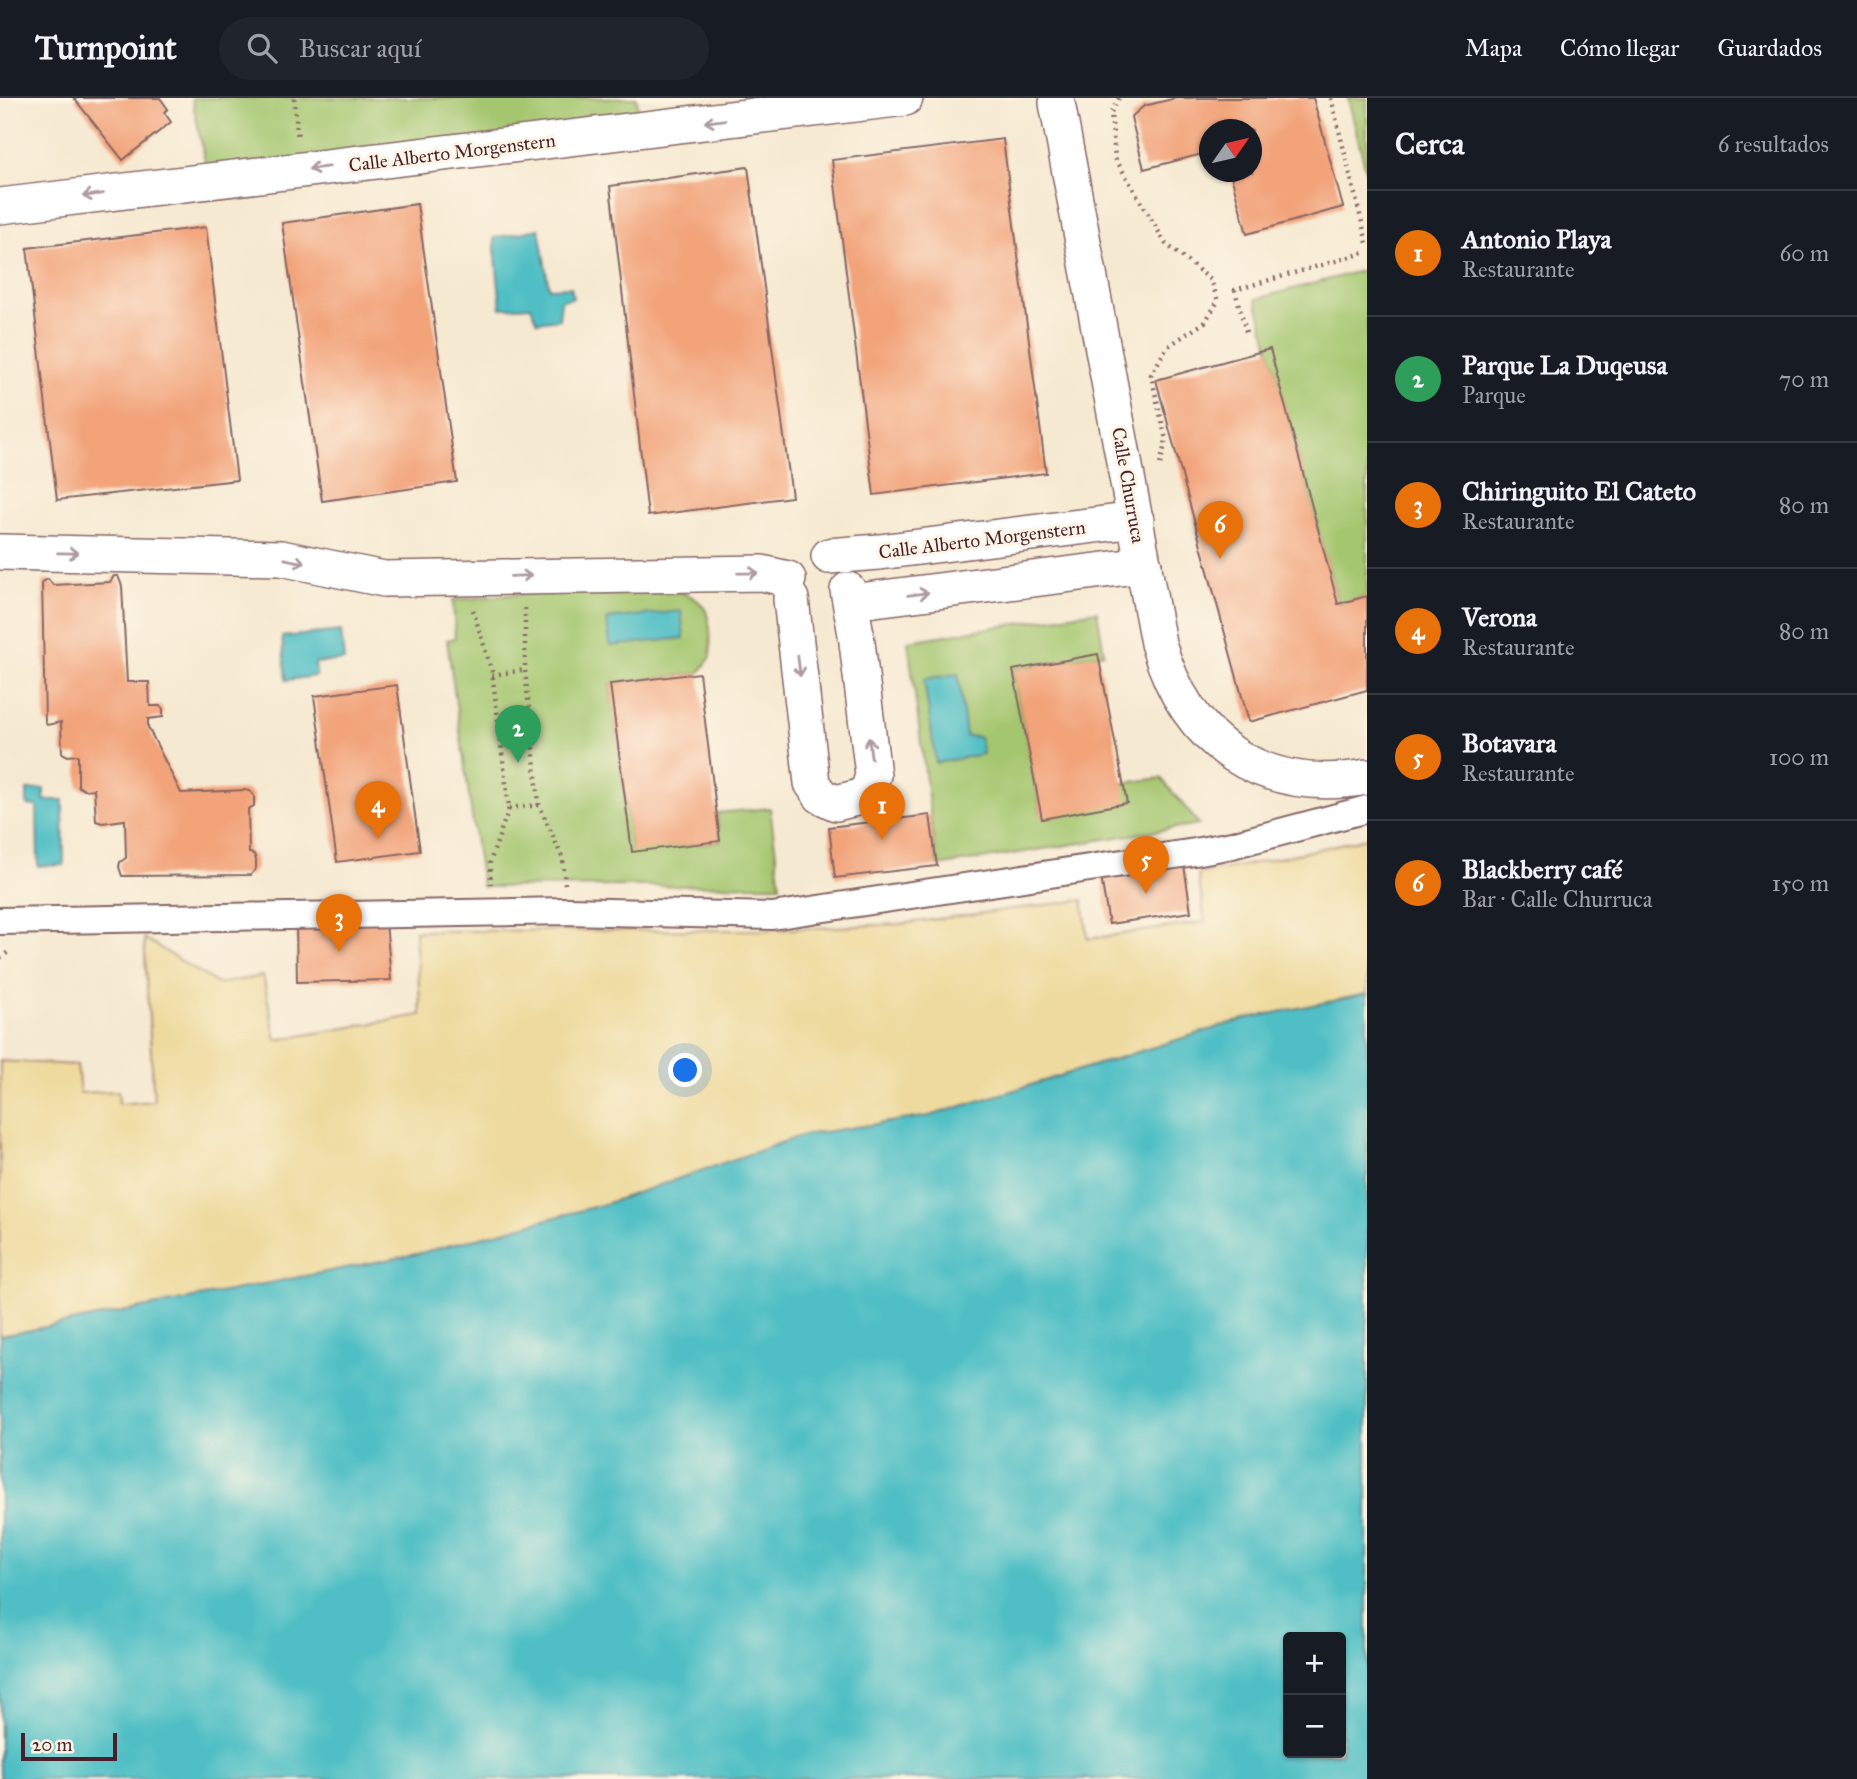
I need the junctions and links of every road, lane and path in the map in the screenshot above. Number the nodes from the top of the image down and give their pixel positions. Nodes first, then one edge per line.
1 (905, 98) edge
2 (1119, 98) edge
3 (1331, 98) edge
4 (1054, 100) edge
5 (0, 206) edge
6 (1367, 243) edge
7 (1367, 252) edge
8 (1247, 332) dead end
9 (1160, 466) dead end
10 (1136, 520) junction
11 (0, 552) edge
12 (829, 556) junction
13 (1144, 565) junction
14 (525, 576) junction
15 (463, 578) junction
16 (790, 589) junction
17 (849, 596) junction
18 (525, 670) junction
19 (492, 675) junction
20 (1367, 777) edge
21 (539, 805) junction
22 (509, 808) junction
23 (1367, 809) edge
24 (568, 911) junction
25 (493, 913) junction
26 (0, 921) edge

1 -> 5 street, Calle Alberto Morgenstern
2 - 9 path
3 - 6 path
4 - 10 street, Calle Churruca
7 - 8 path
10 - 12 street, Calle Alberto Morgenstern
10 - 13 street, Calle Churruca
11 -> 15 street
12 - 16 street, Calle Alberto Morgenstern
12 - 17 street
17 -> 13 street
13 - 20 street, Calle Churruca
15 -> 14 street
14 -> 16 street
14 - 18 path
15 - 19 path
16 - 17 street
16 -> 17 street
18 - 19 path
18 - 21 path
19 - 22 path
21 - 22 path
21 - 24 path
22 - 25 path
23 - 24 street
24 - 25 street
25 - 26 street

